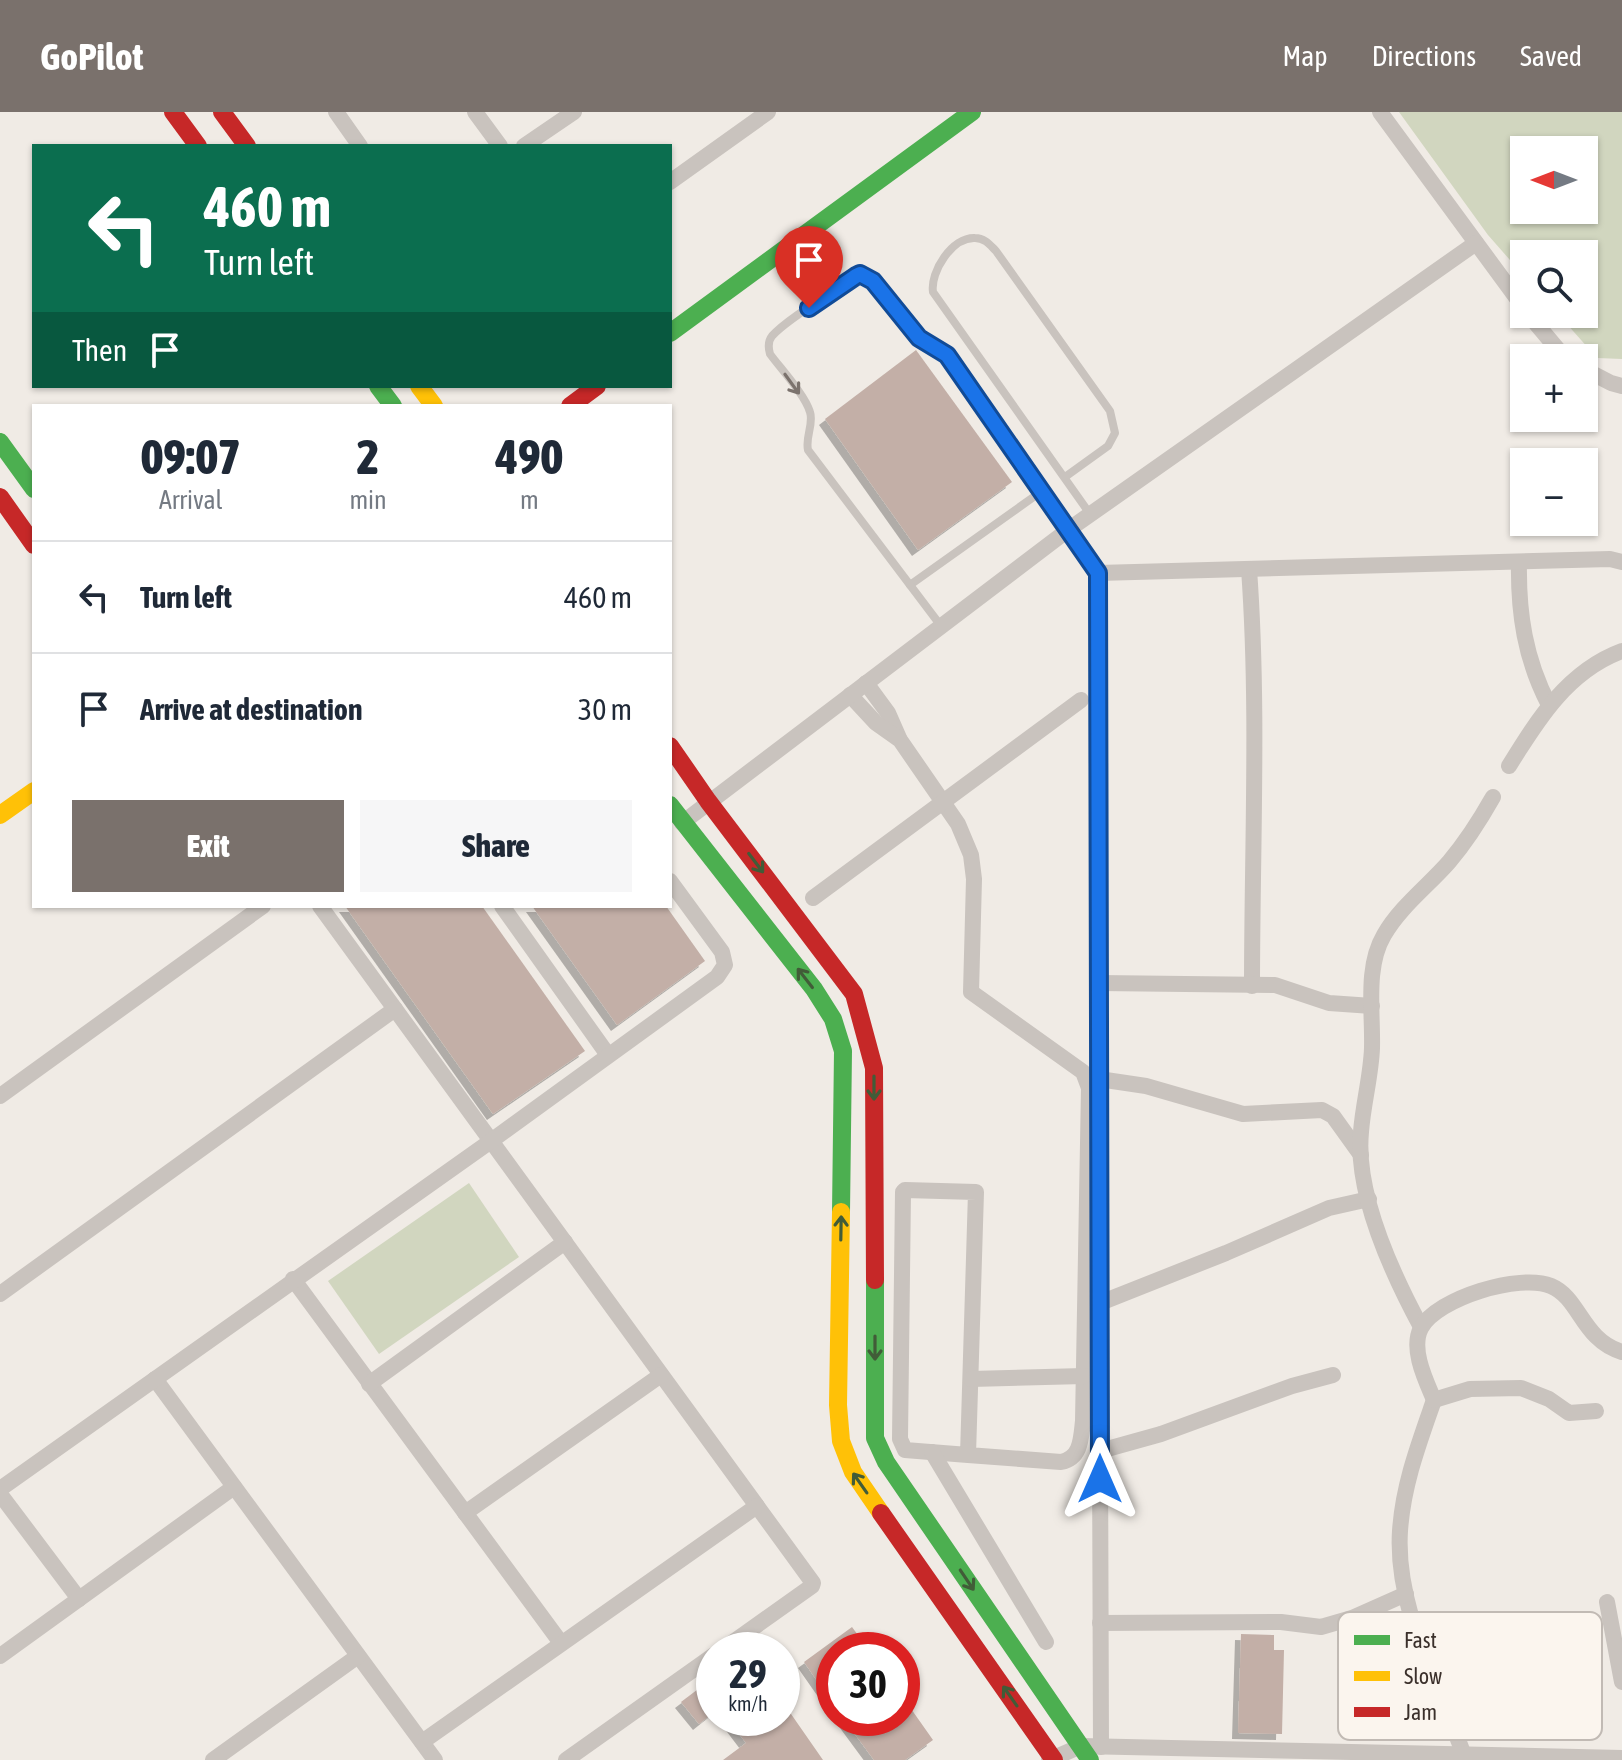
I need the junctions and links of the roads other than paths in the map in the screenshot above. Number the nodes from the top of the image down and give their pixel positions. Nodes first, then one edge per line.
1 (173, 112) edge
2 (222, 112) edge
3 (336, 112) edge
4 (475, 112) edge
5 (574, 112) edge
6 (768, 112) edge
7 (972, 112) edge
8 (1380, 112) edge
9 (197, 144) edge
10 (246, 144) edge
11 (359, 144) edge
12 (499, 144) edge
13 (527, 144) edge
14 (672, 181) edge
15 (1476, 243) junction
16 (1510, 289) edge
17 (1540, 328) edge
18 (672, 332) edge
19 (1553, 344) edge
20 (1598, 376) edge
21 (1622, 386) edge
22 (596, 388) edge
23 (573, 404) edge
24 (0, 442) edge
25 (1065, 477) junction
26 (32, 486) edge
27 (1042, 491) junction
28 (0, 497) edge
29 (1091, 514) junction
30 (1068, 530) junction
31 (32, 542) edge
32 (1519, 562) junction
33 (1622, 562) edge
34 (1249, 569) junction
35 (1098, 573) junction
36 (910, 585) junction
37 (941, 626) junction
38 (1622, 651) edge
39 (866, 683) junction
40 (850, 695) junction
41 (1081, 700) dead end
42 (1549, 705) junction
43 (900, 740) junction
44 (672, 749) edge
45 (1509, 766) dead end
46 (32, 792) edge
47 (1493, 797) dead end
48 (708, 801) junction
49 (944, 801) junction
50 (672, 808) edge
51 (0, 815) edge
52 (682, 823) junction
53 (672, 884) edge
54 (813, 898) dead end
55 (260, 908) edge
56 (321, 908) edge
57 (503, 908) edge
58 (1099, 983) junction
59 (1252, 986) junction
60 (1372, 1006) junction
61 (395, 1009) junction
62 (608, 1055) junction
63 (1099, 1079) junction
64 (0, 1096) edge
65 (491, 1141) junction
66 (1361, 1155) junction
67 (1369, 1199) junction
68 (565, 1242) junction
69 (293, 1279) junction
70 (0, 1294) edge
71 (1100, 1303) junction
72 (1421, 1327) junction
73 (1622, 1352) edge
74 (661, 1375) junction
75 (1333, 1375) dead end
76 (1084, 1376) junction
77 (155, 1379) junction
78 (971, 1379) junction
79 (369, 1384) junction
80 (1434, 1400) junction
81 (1596, 1411) dead end
82 (1100, 1451) junction
83 (932, 1452) junction
84 (968, 1455) junction
85 (234, 1487) junction
86 (0, 1491) edge
87 (757, 1506) junction
88 (465, 1513) junction
89 (1406, 1594) junction
90 (79, 1599) junction
91 (1607, 1602) dead end
92 (1366, 1612) edge
93 (1410, 1612) edge
94 (1338, 1622) edge
95 (1100, 1623) junction
96 (747, 1632) edge
97 (1046, 1642) dead end
98 (561, 1643) junction
99 (0, 1656) edge
100 (358, 1656) junction
101 (696, 1668) edge
102 (1622, 1682) edge
103 (1458, 1740) edge
104 (422, 1742) junction
105 (1090, 1751) edge
106 (1463, 1753) junction
107 (1622, 1758) edge
108 (1052, 1759) edge
109 (213, 1760) edge
110 (435, 1760) edge
111 (566, 1760) edge

1 - 9 main road
2 - 10 main road
3 - 11 street
4 - 12 street
5 - 13 street
6 - 14 street
7 - 18 main road
8 - 15 street
15 - 16 street
15 - 29 street
17 - 19 street
20 - 21 street
22 - 23 main road
24 - 26 main road
25 - 25 lane
25 - 29 lane
27 - 30 lane
27 - 36 lane
27 -> 36 lane
28 - 31 main road
29 - 30 street
30 - 35 street
30 - 37 street
32 - 33 street
32 - 34 street
32 - 42 street
34 - 35 street
34 - 59 street
35 - 58 street
36 - 37 lane
37 - 39 street
38 - 42 street
39 - 40 street
39 - 43 street
40 - 43 street
40 - 48 street
41 - 49 street
42 - 45 street
43 - 49 street
44 - 48 main road
46 - 51 main road
47 - 60 street
48 - 52 street
48 -> 105 main road
49 - 54 street
49 - 76 street
50 - 52 main road
108 -> 52 main road
53 - 62 street
55 - 64 street
56 - 61 street
57 - 62 street
58 - 59 street
58 - 63 street
59 - 60 street
60 - 66 street
61 - 65 street
61 - 70 street
62 - 65 street
63 - 66 street
63 - 71 street
65 - 68 street
65 - 69 street
66 - 67 street
67 - 71 street
67 - 72 street
68 - 74 street
68 - 79 street
69 - 77 street
69 - 79 street
71 - 82 street
72 - 73 street
72 - 80 street
74 - 87 street
74 - 88 street
75 - 82 street
76 - 78 street
76 - 84 street
77 - 85 street
77 - 86 street
78 - 83 street
78 - 84 street
79 - 88 street
80 - 81 street
80 - 89 street
82 - 95 street
83 - 84 street
83 - 97 street
85 - 90 street
85 - 100 street
86 - 90 street
87 - 96 street
87 - 98 street
88 - 98 street
89 - 92 street
89 - 93 street
90 - 99 street
91 - 102 street
94 - 95 street
95 - 105 street
98 - 104 street
100 - 104 street
100 - 109 street
101 - 111 street
103 - 106 street
104 - 110 street
105 - 106 street
105 - 108 street
106 - 107 street

